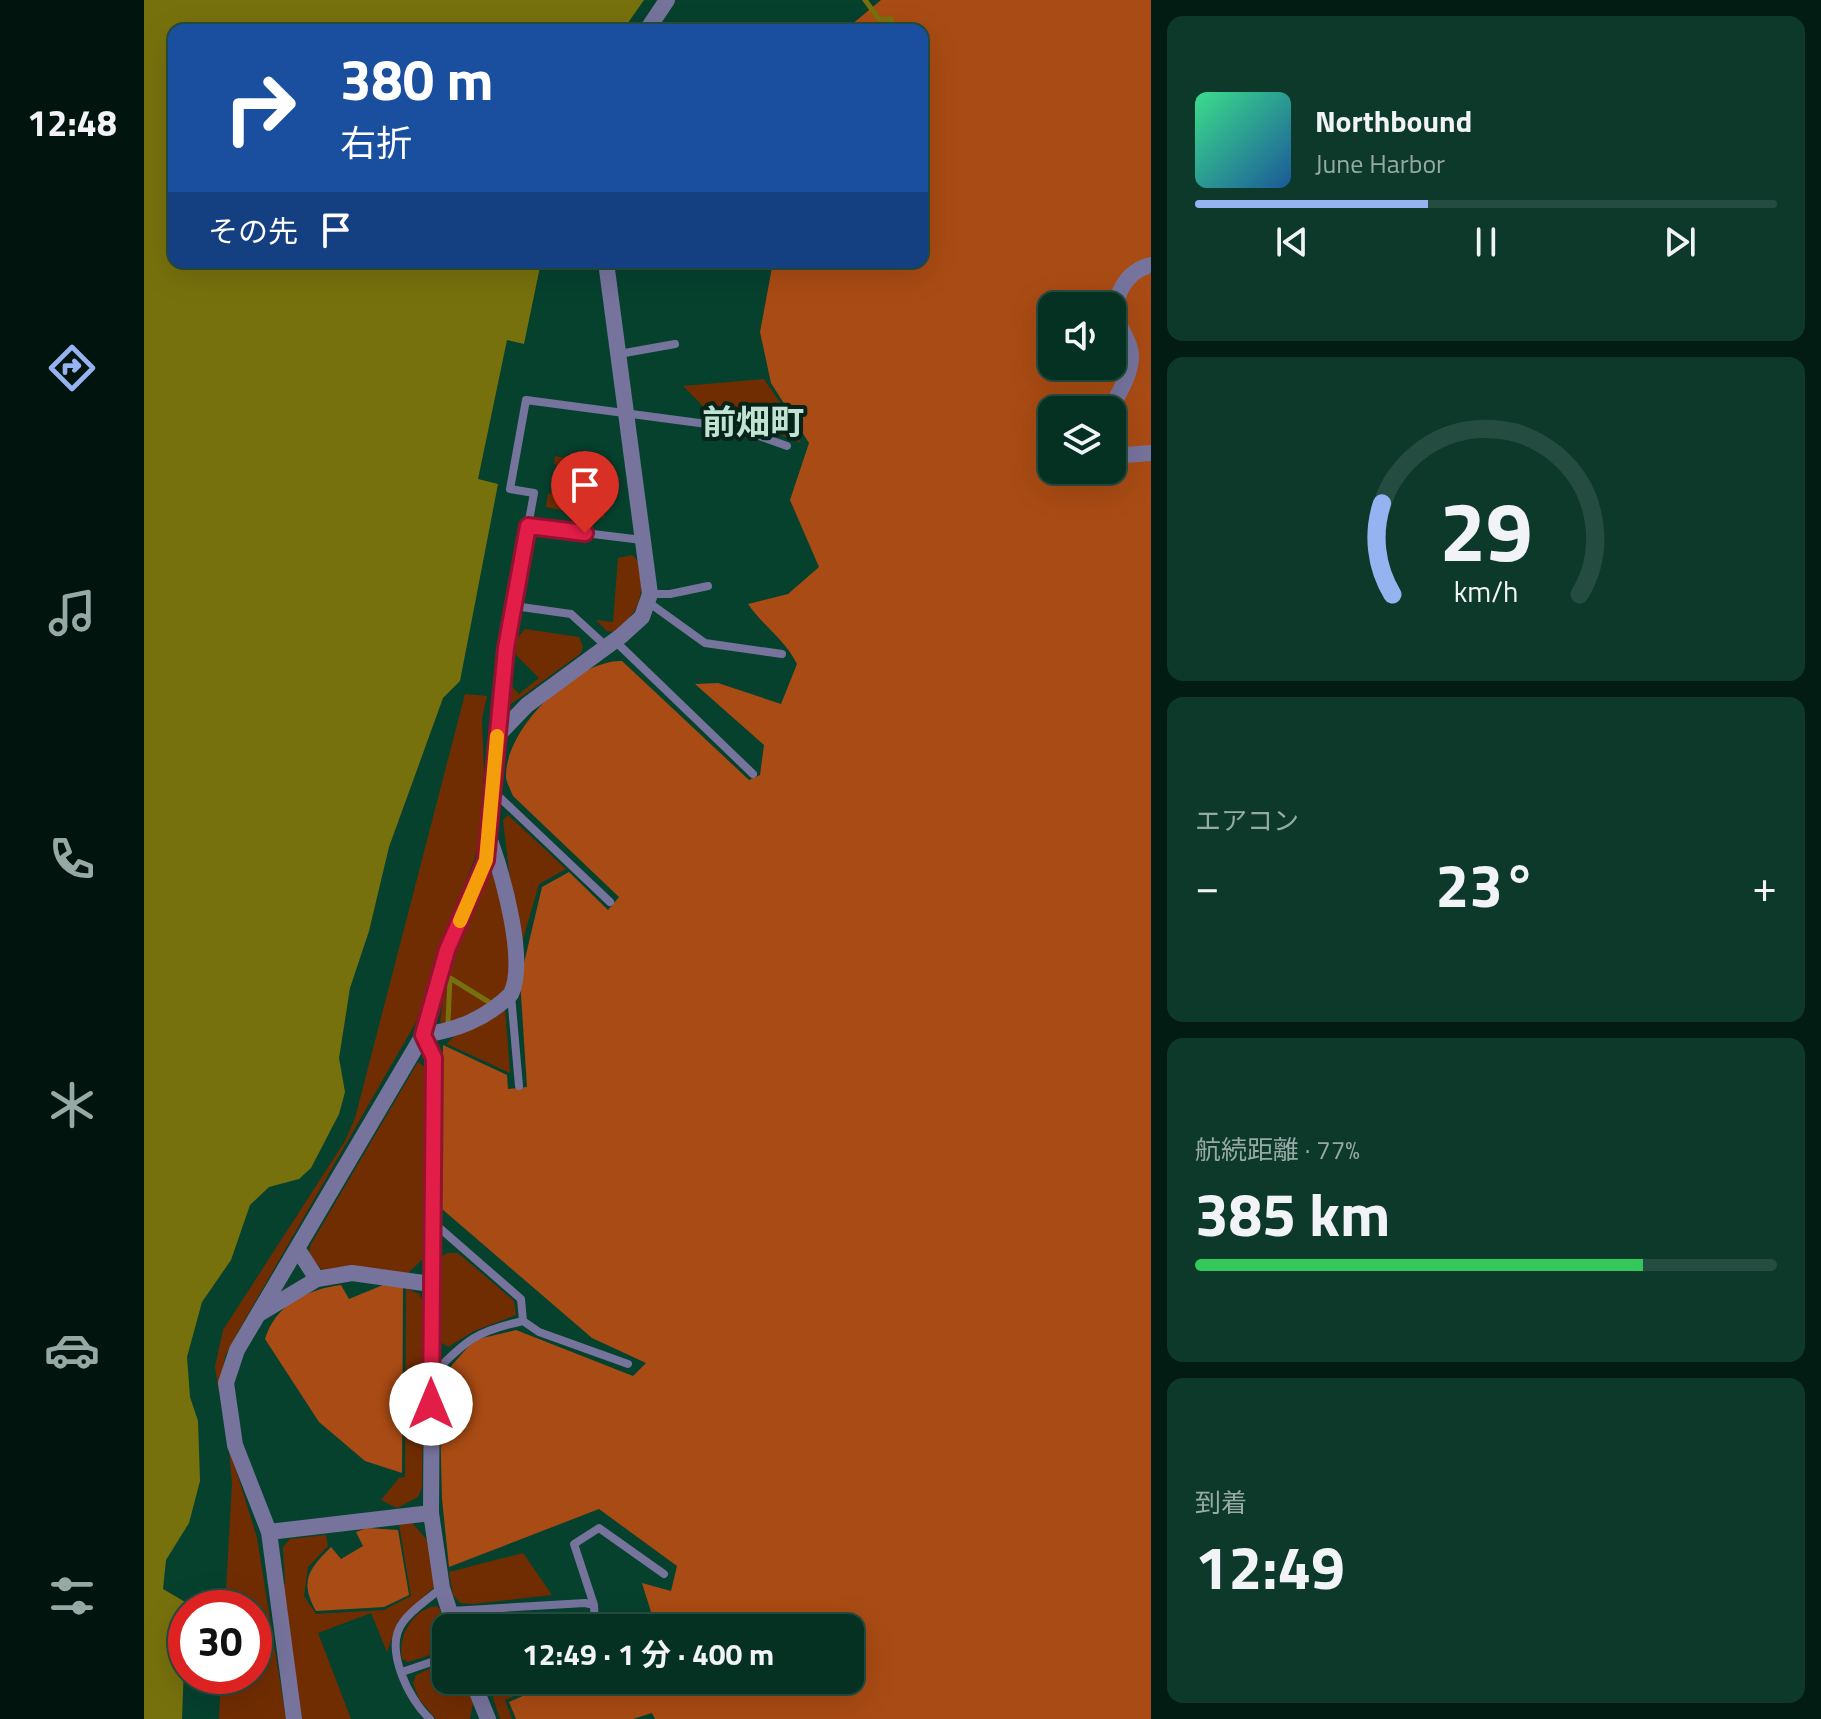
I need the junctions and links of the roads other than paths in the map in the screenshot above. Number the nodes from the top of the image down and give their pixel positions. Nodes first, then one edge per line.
1 (667, 0) edge
2 (651, 24) edge
3 (1151, 265) edge
4 (607, 268) edge
5 (675, 344) dead end
6 (618, 354) junction
7 (1117, 396) edge
8 (626, 412) junction
9 (787, 446) dead end
10 (1151, 453) edge
11 (1126, 455) edge
12 (528, 526) junction
13 (643, 540) junction
14 (708, 586) dead end
15 (649, 598) junction
16 (514, 606) junction
17 (611, 644) junction
18 (782, 654) dead end
19 (497, 736) junction
20 (753, 774) dead end
21 (495, 793) junction
22 (489, 837) junction
23 (610, 902) dead end
24 (511, 994) junction
25 (423, 1035) junction
26 (519, 1086) dead end
27 (432, 1221) junction
28 (297, 1248) junction
29 (317, 1279) junction
30 (431, 1284) junction
31 (257, 1315) junction
32 (523, 1321) junction
33 (628, 1364) dead end
34 (431, 1377) junction
35 (431, 1513) junction
36 (269, 1532) junction
37 (664, 1574) dead end
38 (442, 1588) junction
39 (594, 1605) junction
40 (449, 1611) junction
41 (450, 1614) edge
42 (594, 1614) edge
43 (432, 1662) edge
44 (402, 1672) junction
45 (481, 1694) edge
46 (294, 1719) edge
47 (430, 1719) edge
48 (488, 1719) edge

1 - 2 street
3 - 7 street
4 - 6 street
5 - 6 lane
6 - 8 street
8 - 9 lane
8 - 12 lane
8 - 13 street
10 - 11 street
12 - 13 lane
12 - 16 lane
13 - 15 street
14 - 15 lane
15 - 17 street
15 - 18 lane
16 - 17 lane
16 - 19 lane
17 - 19 street
17 - 20 lane
19 - 21 street
21 - 22 street
21 - 23 lane
22 - 24 street
22 - 25 street
24 - 25 street
24 - 26 lane
25 - 27 street
25 - 28 street
27 - 30 street
27 - 32 lane
28 - 29 street
28 - 31 street
29 - 30 street
29 - 31 street
30 - 34 street
31 - 36 street
32 - 33 lane
32 - 34 lane
34 - 35 street
35 - 36 street
35 - 38 street
36 - 46 street
37 - 39 lane
38 - 40 street
38 - 44 lane
39 - 40 lane
39 - 42 lane
40 - 41 street
43 - 44 lane
44 - 47 lane
45 - 48 street

